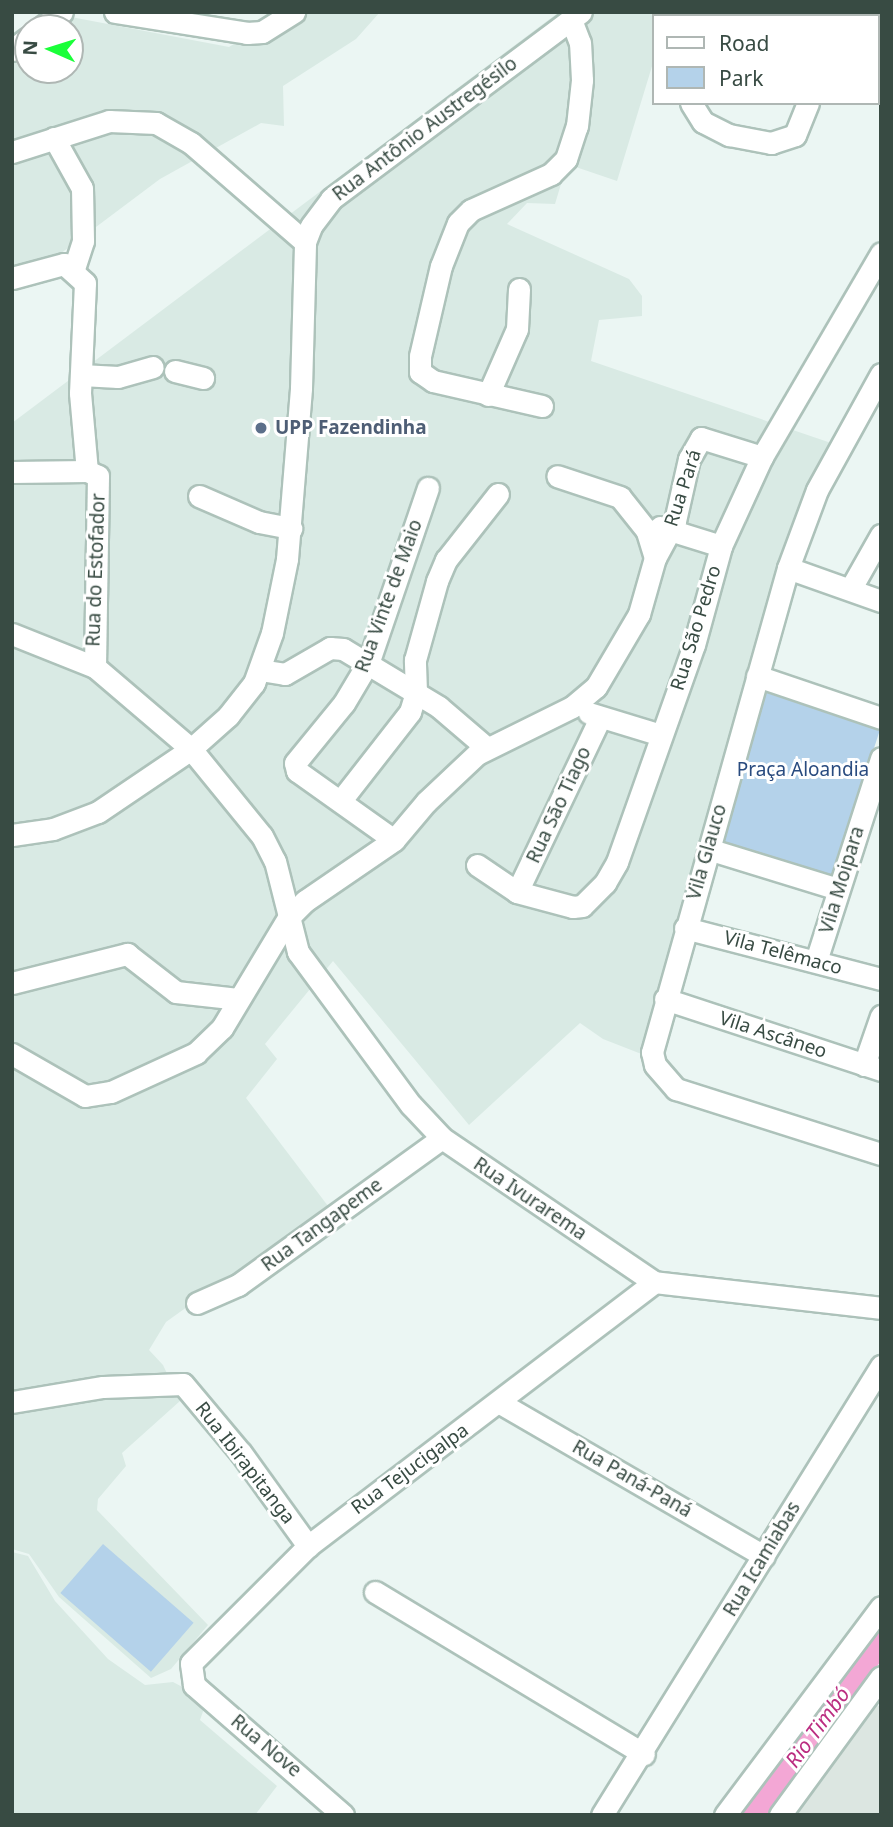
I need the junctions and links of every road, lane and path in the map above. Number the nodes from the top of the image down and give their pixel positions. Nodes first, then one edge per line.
1 (115, 12) edge
2 (294, 12) edge
3 (576, 16) edge
4 (692, 105) edge
5 (807, 105) edge
6 (54, 138) junction
7 (12, 152) edge
8 (305, 242) junction
9 (881, 253) edge
10 (74, 268) junction
11 (12, 278) edge
12 (519, 289) dead end
13 (881, 374) edge
14 (81, 375) junction
15 (203, 378) dead end
16 (488, 395) junction
17 (542, 406) dead end
18 (762, 457) junction
19 (12, 472) edge
20 (91, 472) junction
21 (556, 476) dead end
22 (428, 488) dead end
23 (498, 495) dead end
24 (199, 496) dead end
25 (641, 523) junction
26 (291, 528) junction
27 (671, 529) junction
28 (881, 535) edge
29 (721, 546) junction
30 (655, 558) junction
31 (788, 568) junction
32 (851, 588) junction
33 (881, 601) edge
34 (12, 634) edge
35 (369, 661) junction
36 (95, 667) junction
37 (260, 670) junction
38 (757, 676) junction
39 (416, 691) junction
40 (572, 707) junction
41 (600, 718) junction
42 (881, 718) edge
43 (661, 735) junction
44 (487, 748) junction
45 (191, 749) junction
46 (881, 758) edge
47 (342, 799) junction
48 (12, 835) edge
49 (394, 840) junction
50 (708, 849) junction
51 (477, 864) dead end
52 (838, 889) junction
53 (517, 892) junction
54 (288, 918) junction
55 (685, 928) junction
56 (816, 961) junction
57 (881, 979) edge
58 (12, 983) edge
59 (238, 999) junction
60 (665, 999) junction
61 (881, 1016) edge
62 (17, 1062) edge
63 (872, 1067) edge
64 (442, 1138) junction
65 (881, 1154) edge
66 (654, 1282) junction
67 (197, 1303) dead end
68 (881, 1308) edge
69 (881, 1366) edge
70 (168, 1367) dead end
71 (183, 1384) junction
72 (12, 1402) edge
73 (500, 1403) junction
74 (308, 1546) junction
75 (764, 1556) junction
76 (375, 1592) dead end
77 (881, 1606) edge
78 (191, 1676) joint
79 (881, 1677) edge
80 (644, 1754) junction
81 (344, 1815) edge
82 (602, 1815) edge
83 (725, 1815) edge
84 (780, 1815) edge

1 - 2 street
3 - 8 street, Rua Antônio Austregésilo
3 - 16 street
4 - 5 street
6 - 7 street
6 - 8 street
6 - 10 street
8 - 26 street, Rua Antônio Austregésilo
9 - 18 street, Rua São Pedro
10 - 11 street
10 - 14 street, Rua do Estofador
12 - 16 street
13 - 31 street, Vila Glauco
14 - 15 street
14 - 20 street, Rua do Estofador
16 - 17 street
18 - 27 street, Rua Pará
18 - 29 street, Rua São Pedro
19 - 20 street
20 - 36 street, Rua do Estofador
21 - 25 street
22 - 35 street, Rua Vinte de Maio
23 - 39 street
24 - 26 street
25 - 27 street
25 - 30 street
26 - 37 street, Rua Antônio Austregésilo
27 - 29 street
27 - 30 street, Rua Pará
28 - 32 street
29 - 43 street, Rua São Pedro
30 - 40 street, Rua Pará
31 - 32 street
31 - 38 street, Vila Glauco
32 - 33 street
34 - 36 street, Rua Ivurarema
35 - 37 street
35 - 39 street
35 - 47 street, Rua Vinte de Maio
36 - 45 street, Rua Ivurarema
37 - 45 street, Rua Antônio Austregésilo
38 - 42 street
38 - 50 street, Vila Glauco
39 - 44 street
39 - 47 street
40 - 41 street
40 - 44 street
41 - 43 street
41 - 53 street, Rua São Tiago
43 - 53 street, Rua São Pedro
44 - 49 street
45 - 48 street, Rua Antônio Austregésilo
45 - 54 street, Rua Ivurarema
46 - 52 street, Vila Moipara
47 - 49 street
49 - 54 street
50 - 52 street
50 - 55 street, Vila Glauco
51 - 53 street, Rua São Pedro
52 - 56 street, Vila Moipara
54 - 59 street
54 - 64 street, Rua Ivurarema
55 - 56 street, Vila Telêmaco
55 - 60 street, Vila Glauco
56 - 57 street, Vila Telêmaco
58 - 59 street
59 - 62 street
60 - 63 street, Vila Ascâneo
60 - 65 street, Vila Glauco
61 - 63 street
64 - 66 street, Rua Ivurarema
64 - 67 street, Rua Tangapeme
66 - 68 street, Rua Ivurarema
66 - 73 street, Rua Tejucigalpa
69 - 75 street, Rua Icamiabas
70 - 71 street
71 - 72 street, Rua Ibirapitanga
71 - 74 street, Rua Ibirapitanga
73 - 74 street, Rua Tejucigalpa
73 - 75 street, Rua Paná-Paná
74 - 78 street, Rua Tejucigalpa
75 - 80 street, Rua Icamiabas
76 - 80 street
77 - 83 street
78 - 81 street, Rua Nove
79 - 84 street
80 - 82 street, Rua Icamiabas

